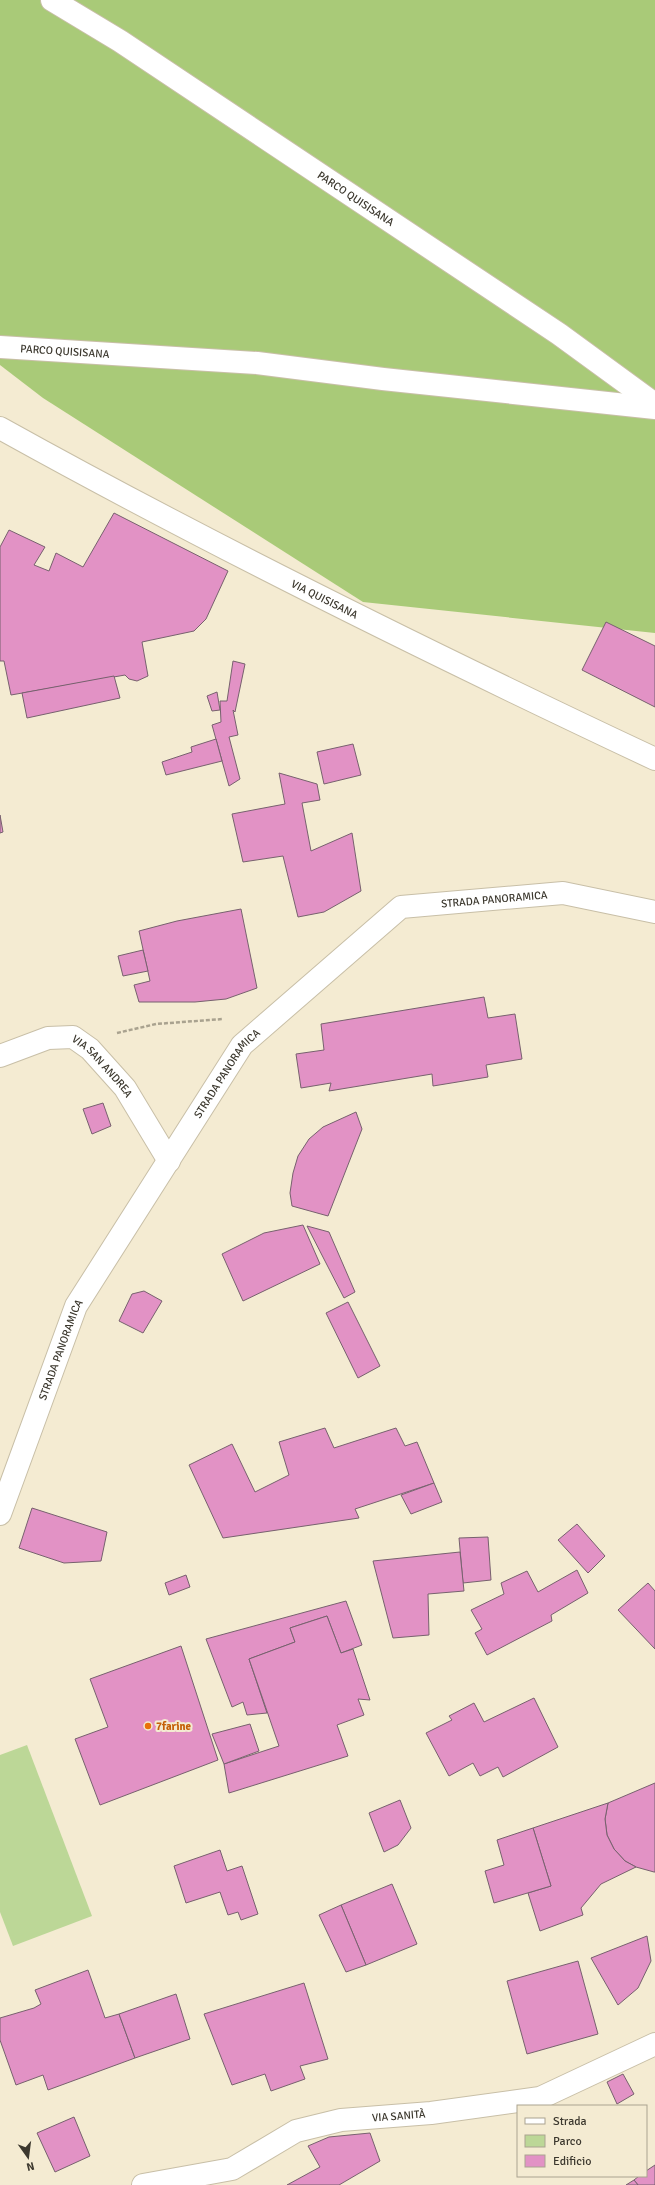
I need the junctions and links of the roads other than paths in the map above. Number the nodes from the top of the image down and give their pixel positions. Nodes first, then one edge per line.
1 (52, 0) edge
2 (0, 347) edge
3 (655, 404) edge
4 (655, 408) edge
5 (0, 428) edge
6 (655, 759) edge
7 (655, 912) edge
8 (0, 1056) edge
9 (169, 1161) junction
10 (0, 1514) edge
11 (655, 2044) edge
12 (214, 2179) edge
13 (143, 2185) edge

1 - 3 street, PARCO QUISISANA
2 - 4 street, PARCO QUISISANA
5 - 6 street, VIA QUISISANA
7 - 9 street, STRADA PANORAMICA
8 - 9 street, VIA SAN ANDREA
9 - 10 street, STRADA PANORAMICA
11 - 12 street, VIA SANITÀ
12 - 13 street, VIA SANITÀ

